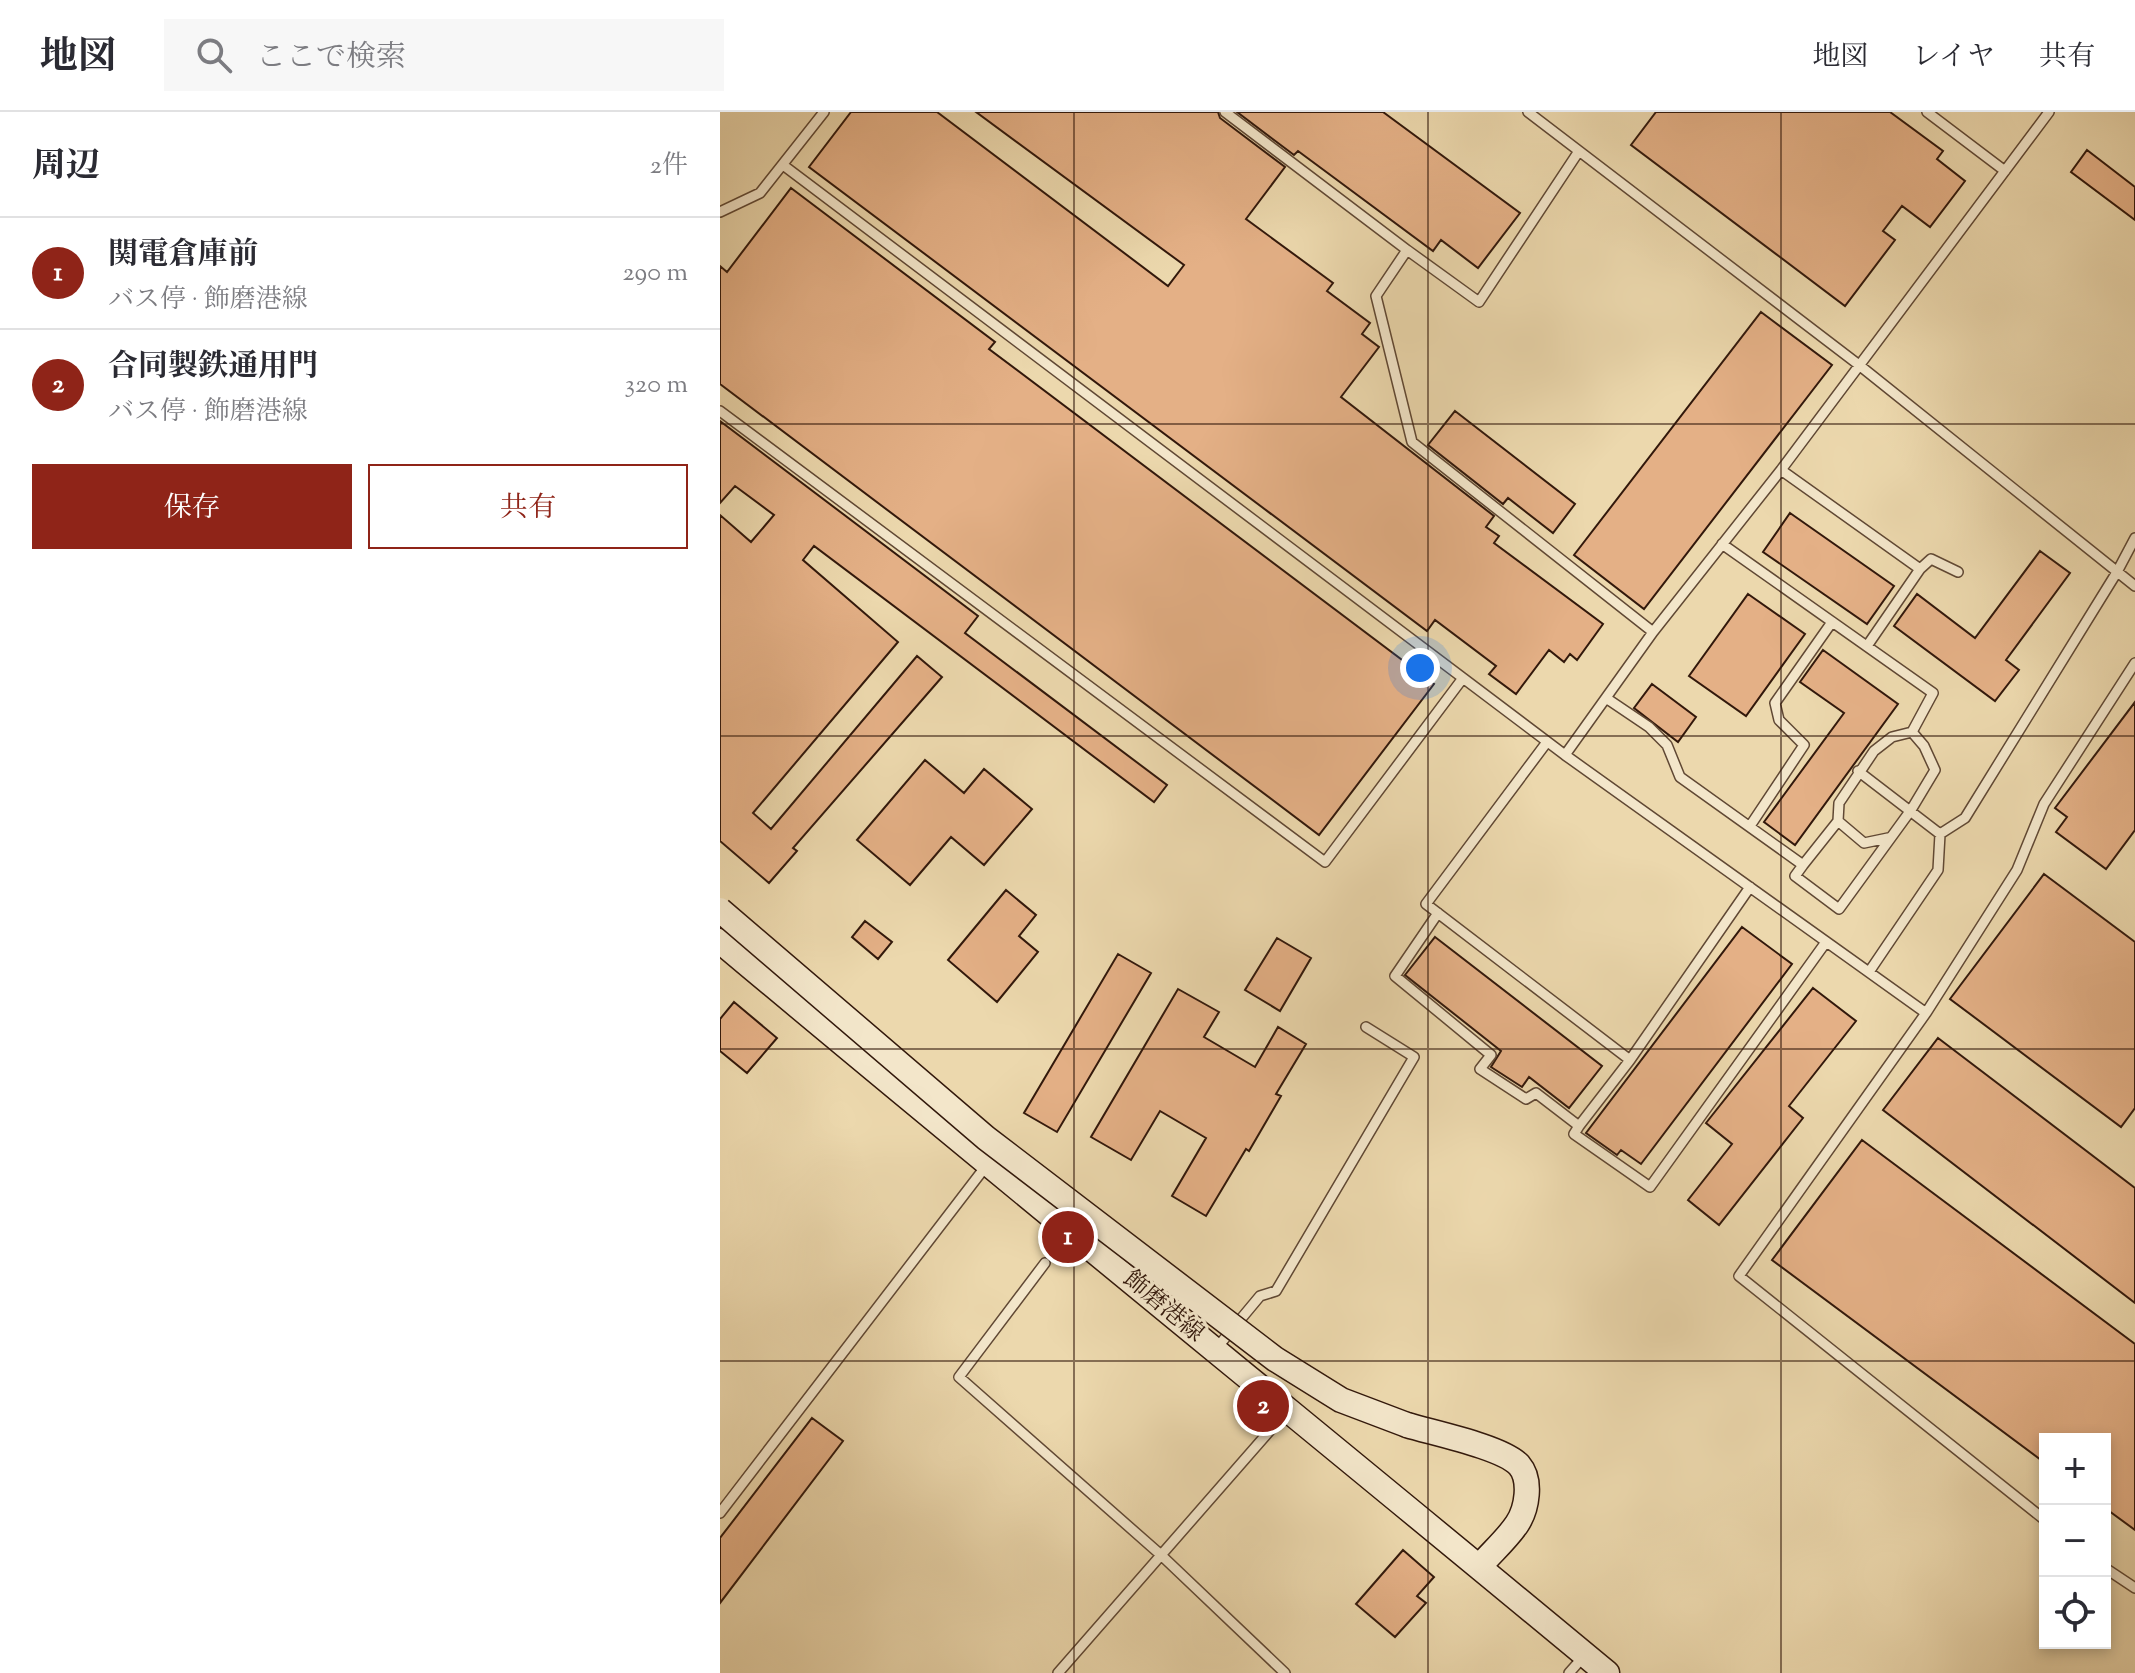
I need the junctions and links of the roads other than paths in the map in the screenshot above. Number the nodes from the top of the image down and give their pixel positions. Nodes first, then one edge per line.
1 (824, 112) edge
2 (1225, 112) edge
3 (1528, 112) edge
4 (1927, 112) edge
5 (2049, 112) edge
6 (1579, 151) junction
7 (783, 165) junction
8 (2005, 171) junction
9 (720, 212) edge
10 (1407, 250) junction
11 (1859, 365) junction
12 (720, 411) edge
13 (1781, 470) junction
14 (2135, 538) edge
15 (1722, 544) junction
16 (1920, 569) junction
17 (1958, 572) dead end
18 (2117, 572) junction
19 (2135, 586) edge
20 (1832, 622) junction
21 (1653, 632) junction
22 (1867, 646) junction
23 (2135, 663) edge
24 (1463, 678) junction
25 (1606, 698) junction
26 (1912, 732) junction
27 (1547, 742) junction
28 (1565, 755) junction
29 (1858, 771) junction
30 (1911, 810) junction
31 (1838, 821) junction
32 (1750, 826) junction
33 (1940, 834) junction
34 (1888, 838) junction
35 (1803, 865) junction
36 (1750, 887) junction
37 (720, 910) edge
38 (1438, 913) junction
39 (720, 941) edge
40 (1826, 942) junction
41 (1869, 972) junction
42 (1926, 1013) junction
43 (1366, 1027) dead end
44 (1630, 1060) junction
45 (1579, 1126) junction
46 (987, 1165) junction
47 (1045, 1263) dead end
48 (1215, 1350) junction
49 (1287, 1411) junction
50 (720, 1513) edge
51 (2039, 1515) edge
52 (1161, 1555) junction
53 (1480, 1566) junction
54 (2111, 1572) edge
55 (2135, 1588) edge
56 (1577, 1664) edge
57 (1058, 1673) edge
58 (1285, 1673) edge
59 (1607, 1673) edge

1 - 7 lane
2 - 10 lane
3 - 6 lane
4 - 8 lane
5 - 8 lane
6 - 10 lane
6 - 11 lane
7 - 9 lane
7 - 24 lane
8 - 11 lane
10 - 21 lane
11 - 13 lane
11 - 18 lane
12 - 24 lane
13 - 15 lane
13 - 16 lane
14 - 18 lane
15 - 20 lane
15 - 21 lane
16 - 17 lane
16 - 22 lane
18 - 19 lane
18 - 33 lane
20 - 22 lane
20 - 32 lane
21 - 25 lane
22 - 26 lane
23 - 42 lane
24 - 27 lane
25 - 28 lane
25 - 32 lane
26 - 29 lane
26 - 30 lane
27 - 28 lane
27 - 38 lane
28 - 36 lane
29 - 30 lane
29 - 31 lane
30 - 33 lane
30 - 34 lane
31 - 34 lane
31 - 35 lane
32 - 35 lane
33 - 41 lane
34 - 35 lane
36 - 40 lane
36 - 44 lane
37 - 53 main road, bridge
38 - 44 lane
38 - 45 lane
39 - 46 main road, 飾磨港線
40 - 41 lane
40 - 45 lane
41 - 42 lane
42 - 51 lane
43 - 48 lane
44 - 45 lane
46 - 48 main road, 飾磨港線
46 - 50 lane
47 - 52 lane
48 - 49 main road, 飾磨港線
49 - 52 lane
49 - 53 main road, 飾磨港線
52 - 57 lane
52 - 58 lane
53 - 56 main road, 飾磨港線
54 - 55 lane
56 - 59 main road, 飾磨港線

